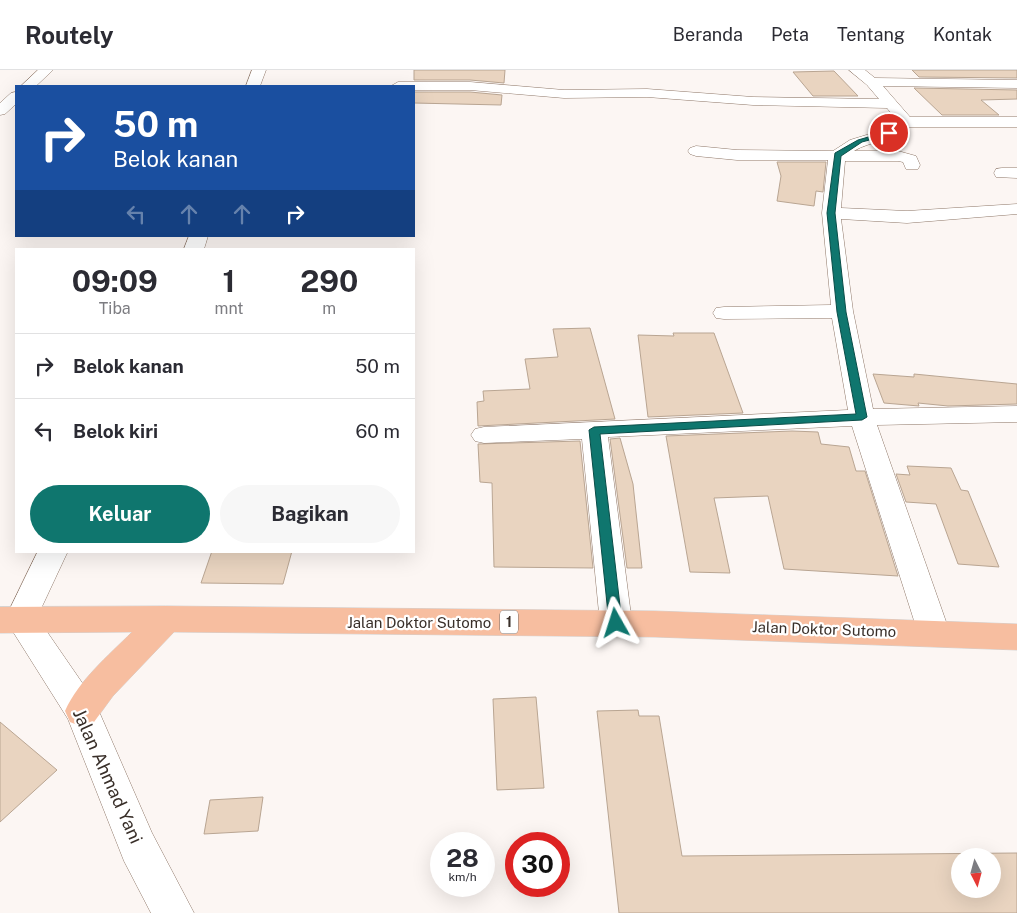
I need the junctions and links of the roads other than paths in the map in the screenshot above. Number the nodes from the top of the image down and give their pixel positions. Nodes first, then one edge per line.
1 (46, 70) edge
2 (259, 70) edge
3 (864, 76) edge
4 (1017, 84) edge
5 (29, 85) edge
6 (252, 85) edge
7 (415, 86) edge
8 (15, 97) edge
9 (890, 104) junction
10 (0, 111) edge
11 (906, 122) junction
12 (1017, 122) edge
13 (696, 151) dead end
14 (837, 155) junction
15 (912, 165) dead end
16 (1017, 209) edge
17 (831, 213) junction
18 (842, 312) junction
19 (724, 313) dead end
20 (1017, 414) edge
21 (862, 417) junction
22 (594, 430) junction
23 (484, 435) dead end
24 (52, 553) edge
25 (10, 619) edge
26 (166, 619) junction
27 (616, 623) junction
28 (934, 633) junction
29 (1017, 637) edge
30 (82, 711) junction
31 (173, 913) edge

1 - 5 street
2 - 6 street
3 - 4 street
3 - 9 street
7 - 9 street
8 - 10 street
9 - 11 street
11 - 12 street
11 - 14 street
13 - 14 street
14 - 15 street
14 - 17 street
16 - 17 street
17 - 18 street
18 - 19 street
18 - 21 street
20 - 21 street
21 - 22 street
21 - 28 street
22 - 23 street
22 - 27 street
24 - 25 street
25 - 26 highway, Jalan Doktor Sutomo / 1
25 - 30 street, Jalan Ahmad Yani
26 - 27 highway, Jalan Doktor Sutomo / 1
26 - 30 highway
27 - 28 highway, Jalan Doktor Sutomo / 1
28 - 29 highway, Jalan Doktor Sutomo / 1
30 - 31 street, Jalan Ahmad Yani

